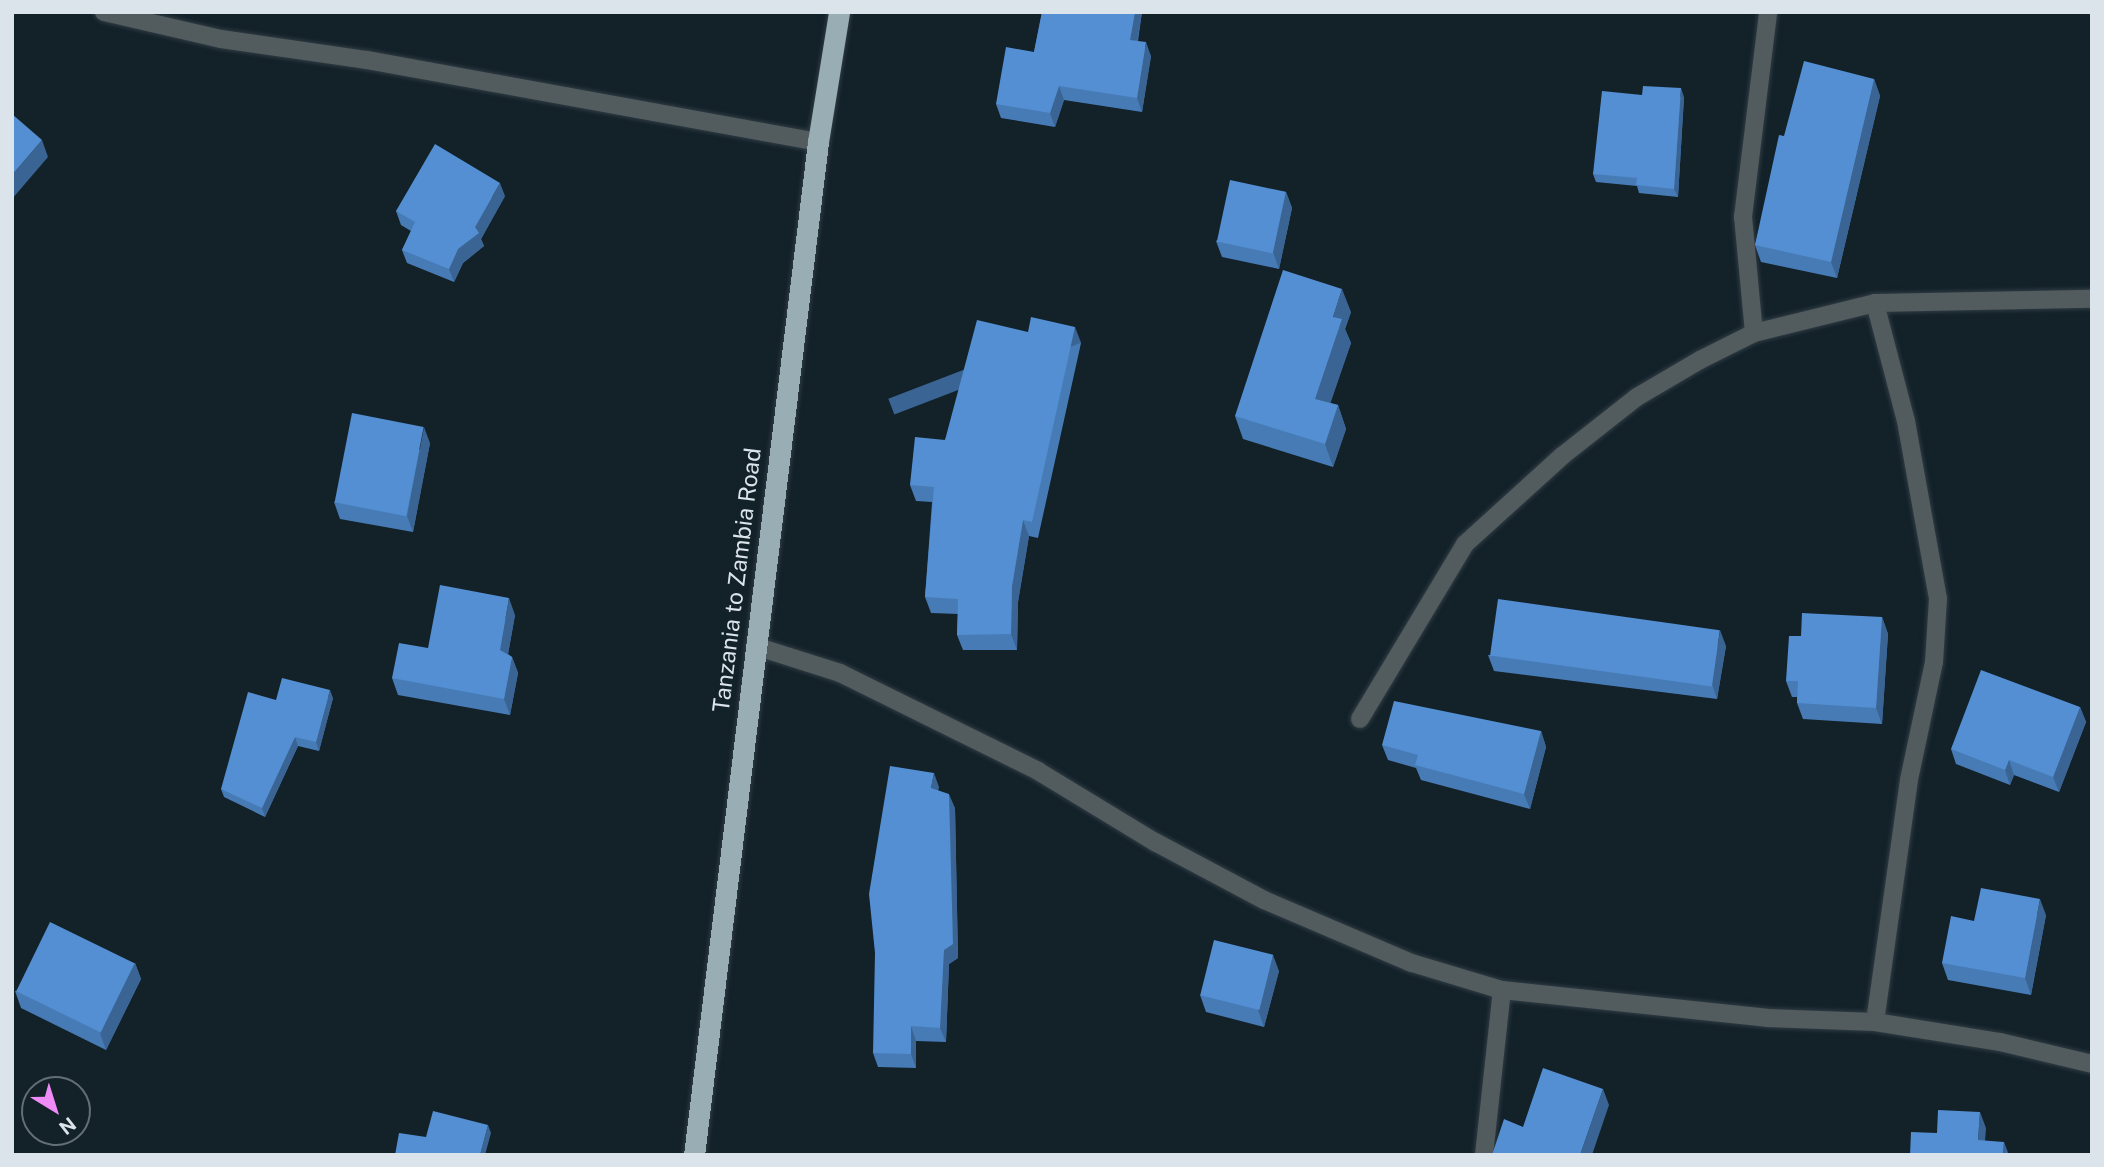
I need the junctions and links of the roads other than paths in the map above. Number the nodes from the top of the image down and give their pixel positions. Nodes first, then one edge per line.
1 (104, 12) edge
2 (839, 12) edge
3 (1768, 12) edge
4 (818, 142) junction
5 (2092, 299) edge
6 (1875, 303) junction
7 (1754, 333) junction
8 (755, 646) junction
9 (1360, 719) dead end
10 (1502, 990) junction
11 (1875, 1022) junction
12 (2092, 1064) edge
13 (694, 1155) edge
14 (1484, 1155) edge

1 - 4 street
2 - 4 highway, Tanzania to Zambia Road
3 - 7 street
4 - 8 highway, Tanzania to Zambia Road
5 - 6 street
6 - 7 street
6 - 11 street
7 - 9 street
8 - 10 street
8 - 13 highway, Tanzania to Zambia Road
10 - 11 street
10 - 14 street
11 - 12 street

